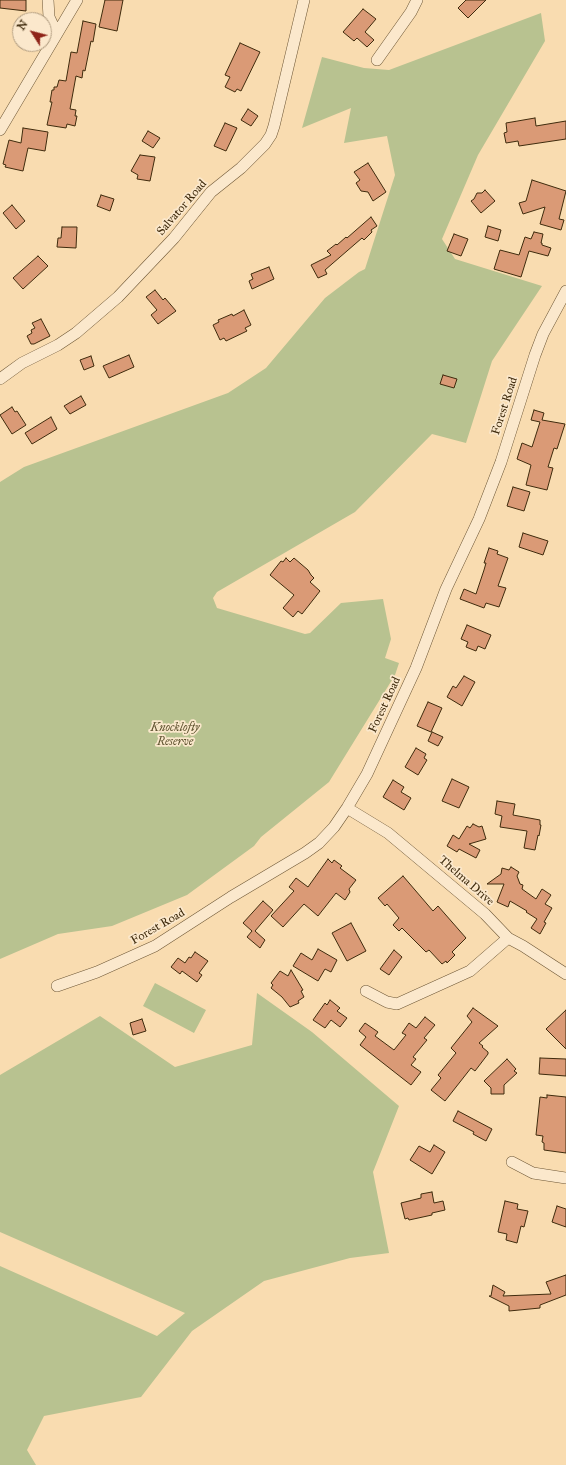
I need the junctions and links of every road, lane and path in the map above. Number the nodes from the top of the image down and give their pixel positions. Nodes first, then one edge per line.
1 (48, 0) edge
2 (77, 0) edge
3 (304, 0) edge
4 (417, 0) edge
5 (57, 34) junction
6 (376, 60) dead end
7 (0, 130) edge
8 (566, 291) edge
9 (0, 379) edge
10 (347, 808) junction
11 (508, 938) junction
12 (566, 974) edge
13 (57, 986) dead end
14 (366, 991) dead end
15 (512, 1162) dead end
16 (566, 1178) edge

1 - 5 street
2 - 5 street
3 - 9 street, Salvator Road
4 - 6 street
5 - 7 street
8 - 10 street, Forest Road
10 - 11 street, Thelma Drive
10 - 13 street, Forest Road
11 - 12 street, Thelma Drive
11 - 14 street
15 - 16 street

